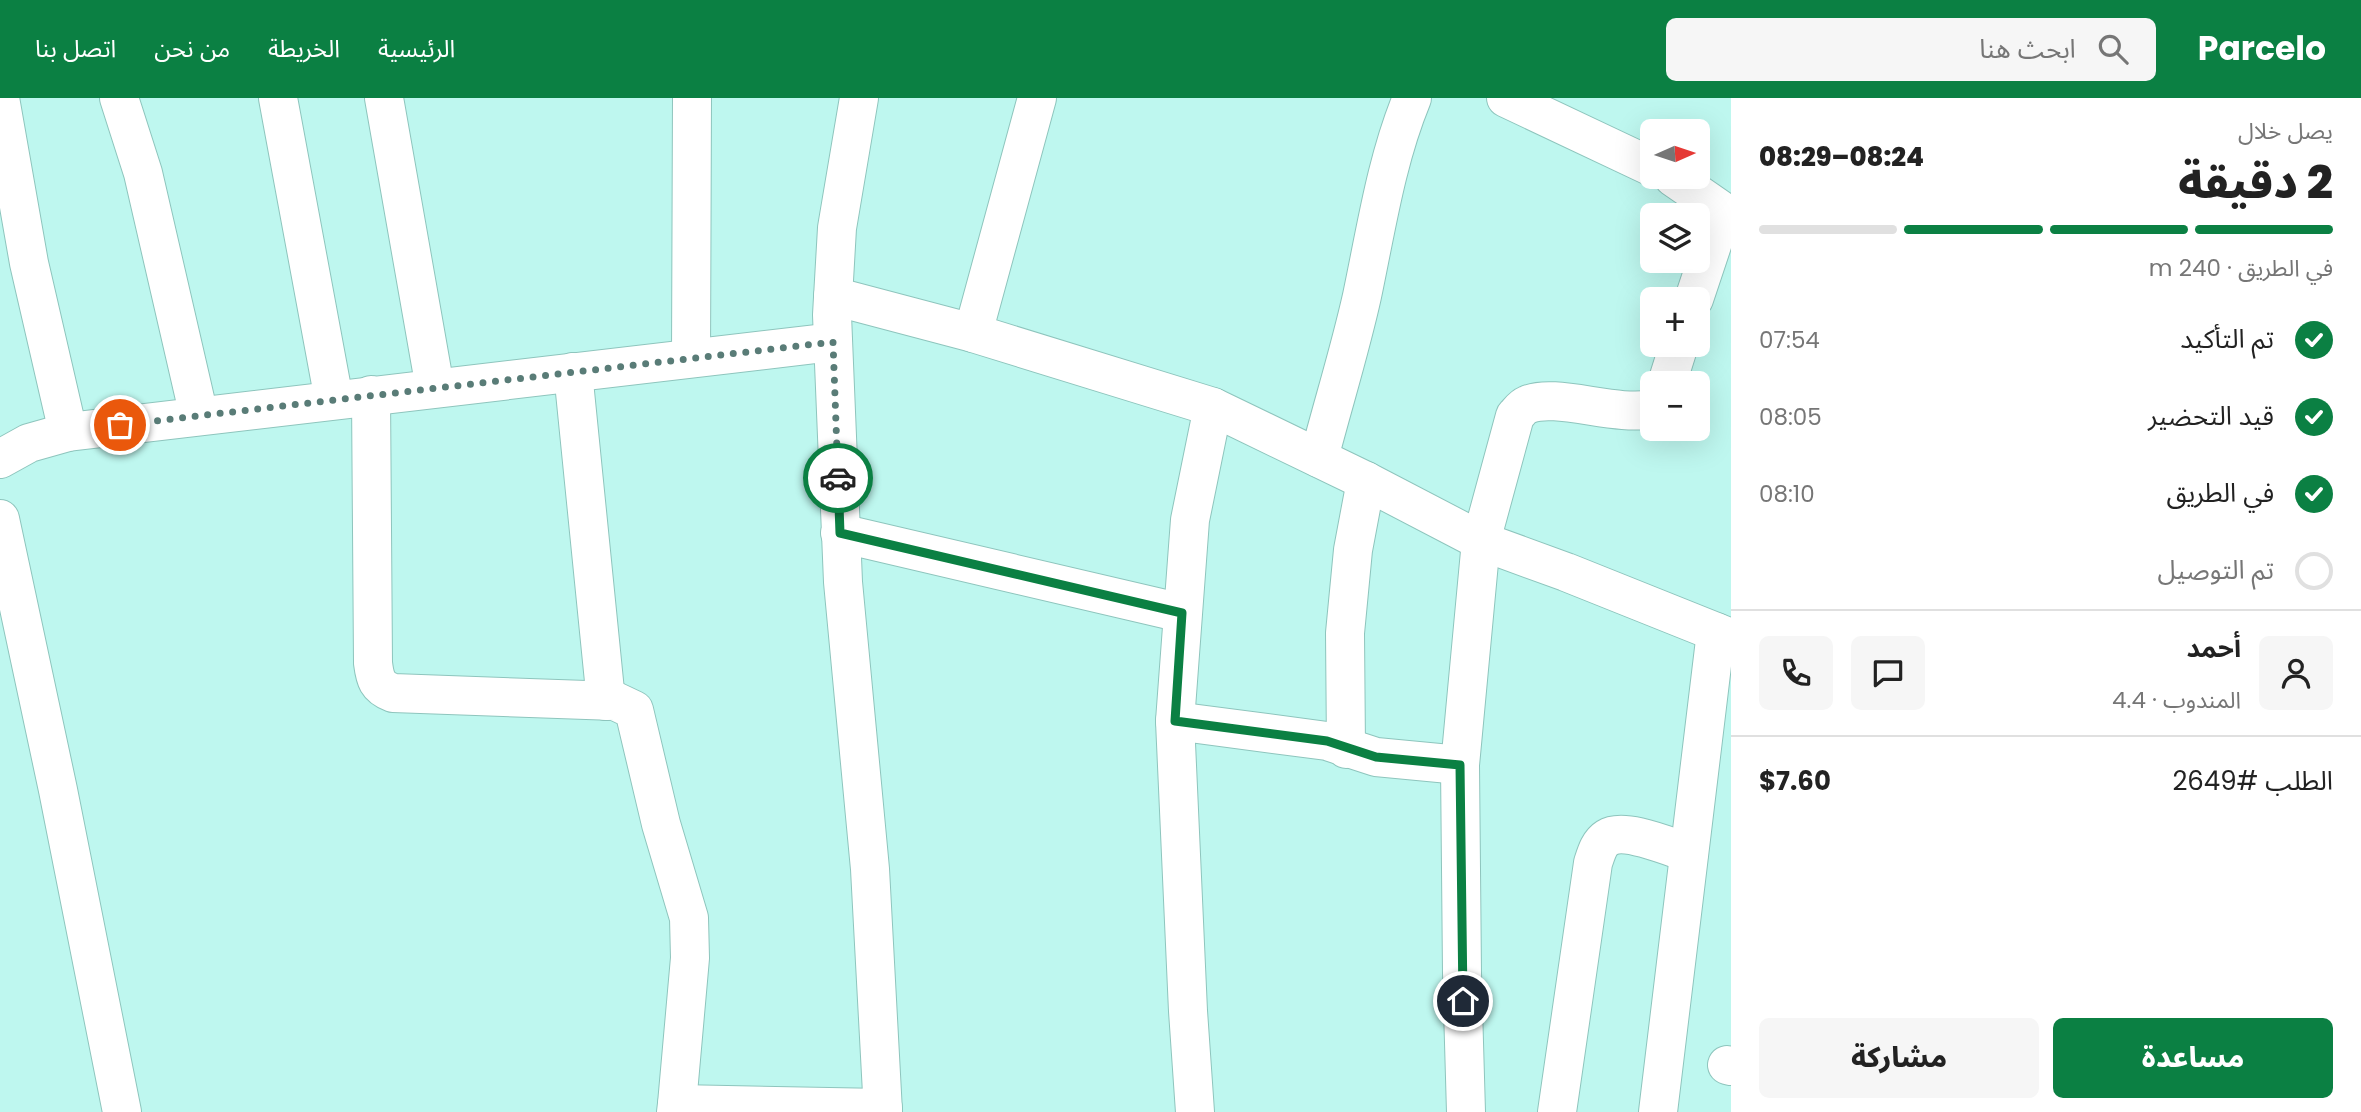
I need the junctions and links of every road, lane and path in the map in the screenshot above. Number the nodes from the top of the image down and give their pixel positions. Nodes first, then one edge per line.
1 (0, 98) edge
2 (119, 98) edge
3 (278, 98) edge
4 (384, 98) edge
5 (692, 98) edge
6 (859, 98) edge
7 (1037, 98) edge
8 (1412, 98) edge
9 (1506, 98) edge
10 (1640, 161) edge
11 (1691, 189) edge
12 (1727, 214) edge
13 (1699, 287) edge
14 (833, 296) junction
15 (973, 333) junction
16 (833, 342) junction
17 (691, 358) junction
18 (573, 372) junction
19 (435, 388) junction
20 (353, 397) junction
21 (1213, 407) junction
22 (1640, 411) edge
23 (199, 416) junction
24 (68, 432) junction
25 (1319, 458) junction
26 (0, 459) edge
27 (1366, 481) junction
28 (0, 519) edge
29 (840, 533) junction
30 (1480, 541) junction
31 (1182, 613) junction
32 (1724, 635) edge
33 (606, 701) junction
34 (1175, 721) junction
35 (1346, 749) junction
36 (1460, 765) junction
37 (1689, 853) junction
38 (677, 1108) edge
39 (883, 1110) edge
40 (122, 1112) edge
41 (1195, 1112) edge
42 (1466, 1112) edge
43 (1557, 1112) edge
44 (1658, 1112) edge

1 - 24 street
2 - 23 street
3 - 20 street
4 - 19 street
5 - 17 street
6 - 14 street
7 - 15 street
8 - 25 street
9 - 10 street
11 - 12 street
12 - 13 street
14 - 15 street
14 - 16 street
15 - 21 street
16 - 17 street
16 - 29 street
17 - 18 street
18 - 19 street
18 - 33 street
19 - 20 street
20 - 23 street
20 - 33 street
21 - 25 street
21 - 31 street
22 - 30 street
23 - 24 street
24 - 26 street
25 - 27 street
27 - 30 street
27 - 35 street
28 - 40 street
29 - 31 street
29 - 39 street
30 - 32 street
30 - 36 street
31 - 34 street
32 - 37 street
33 - 38 street
34 - 35 street
34 - 41 street
35 - 36 street
36 - 42 street
37 - 43 street
37 - 44 street
38 - 39 street

